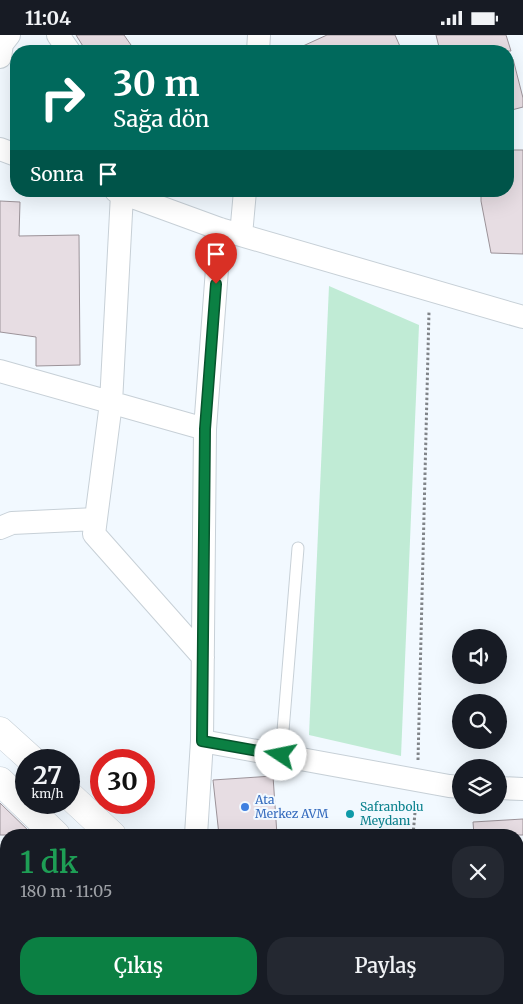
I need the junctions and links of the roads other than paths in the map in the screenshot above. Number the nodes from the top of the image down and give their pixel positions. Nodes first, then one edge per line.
1 (9, 35) edge
2 (0, 57) edge
3 (119, 197) edge
4 (133, 197) edge
5 (169, 197) edge
6 (243, 197) edge
7 (182, 215) junction
8 (230, 232) junction
9 (523, 317) edge
10 (0, 371) edge
11 (111, 403) junction
12 (205, 429) junction
13 (96, 519) junction
14 (0, 528) edge
15 (298, 548) dead end
16 (202, 657) junction
17 (0, 731) edge
18 (202, 741) junction
19 (20, 749) edge
20 (281, 755) junction
21 (0, 781) edge
22 (452, 786) edge
23 (507, 788) edge
24 (523, 789) edge
25 (80, 805) edge
26 (50, 829) edge
27 (106, 829) edge
28 (196, 829) edge

1 - 2 street
3 - 11 street
4 - 7 street
5 - 7 street
6 - 8 street
7 - 8 street
8 - 9 street
8 - 12 street
10 - 11 street
11 - 12 street
11 - 13 street
12 - 16 street
13 - 14 street
13 - 16 street
15 - 20 lane
16 - 18 street
17 - 19 street
18 - 20 street
18 - 28 street
20 - 22 street
21 - 26 street
23 - 24 street
25 - 27 street

